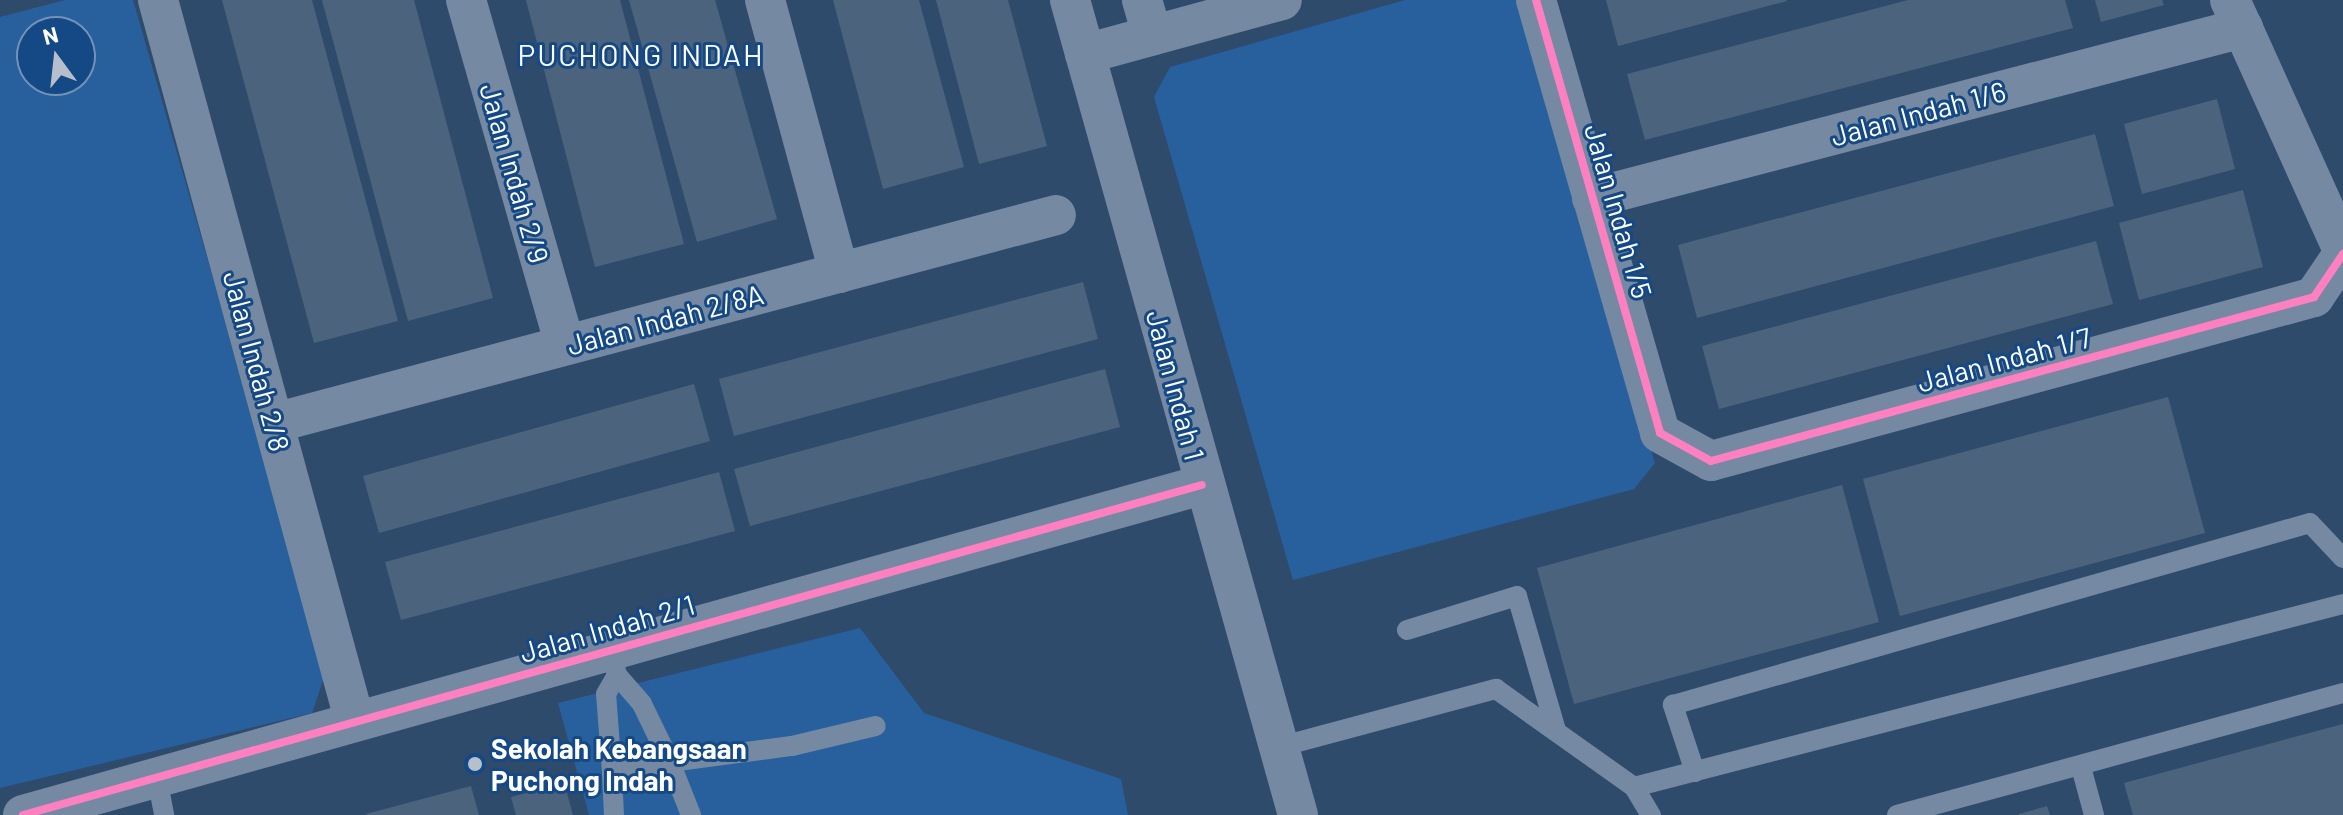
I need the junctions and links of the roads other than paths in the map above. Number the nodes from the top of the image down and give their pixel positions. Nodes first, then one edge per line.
1 (158, 0) edge
2 (466, 0) edge
3 (765, 0) edge
4 (1070, 0) edge
5 (1282, 0) edge
6 (1536, 0) edge
7 (2237, 14) edge
8 (1147, 18) edge
9 (1085, 54) junction
10 (1592, 198) junction
11 (1056, 215) dead end
12 (2343, 252) edge
13 (839, 273) junction
14 (565, 345) junction
15 (274, 423) junction
16 (1660, 433) joint
17 (1202, 485) junction
18 (2343, 558) edge
19 (2343, 604) edge
20 (1407, 630) dead end
21 (613, 662) junction
22 (2343, 693) edge
23 (355, 722) junction
24 (876, 726) dead end
25 (1556, 730) junction
26 (1279, 747) junction
27 (670, 762) junction
28 (2081, 767) junction
29 (1695, 772) junction
30 (612, 773) junction
31 (1634, 787) junction
32 (160, 796) edge
33 (23, 815) edge
34 (614, 815) edge
35 (691, 815) edge
36 (1298, 815) edge
37 (1651, 815) edge
38 (1897, 815) edge
39 (2094, 815) edge

1 - 15 street, Jalan Indah 2/8
2 - 14 street, Jalan Indah 2/9
3 - 13 street
4 - 9 street, Jalan Indah 1
5 - 8 street
6 - 10 street, Jalan Indah 1/5
7 - 10 street, Jalan Indah 1/6
7 - 12 street
8 - 9 street
9 - 17 street, Jalan Indah 1
10 - 16 street, Jalan Indah 1/5
11 - 13 street, Jalan Indah 2/8A
12 - 16 street, Jalan Indah 1/7
13 - 14 street, Jalan Indah 2/8A
14 - 15 street, Jalan Indah 2/8A
15 - 23 street, Jalan Indah 2/8
17 - 21 street, Jalan Indah 2/1
17 - 26 street, Jalan Indah 1
18 - 29 lane
19 - 29 lane
20 - 25 lane
21 - 23 street, Jalan Indah 2/1
21 - 27 lane
21 - 30 lane
22 - 28 lane
23 - 32 street, Jalan Indah 2/1
24 - 27 lane
25 - 26 lane
25 - 31 lane
26 - 36 street, Jalan Indah 1
27 - 30 lane
27 - 35 lane
28 - 38 lane
28 - 39 lane
29 - 31 lane
30 - 34 lane
31 - 37 lane
32 - 33 street, Jalan Indah 2/1

